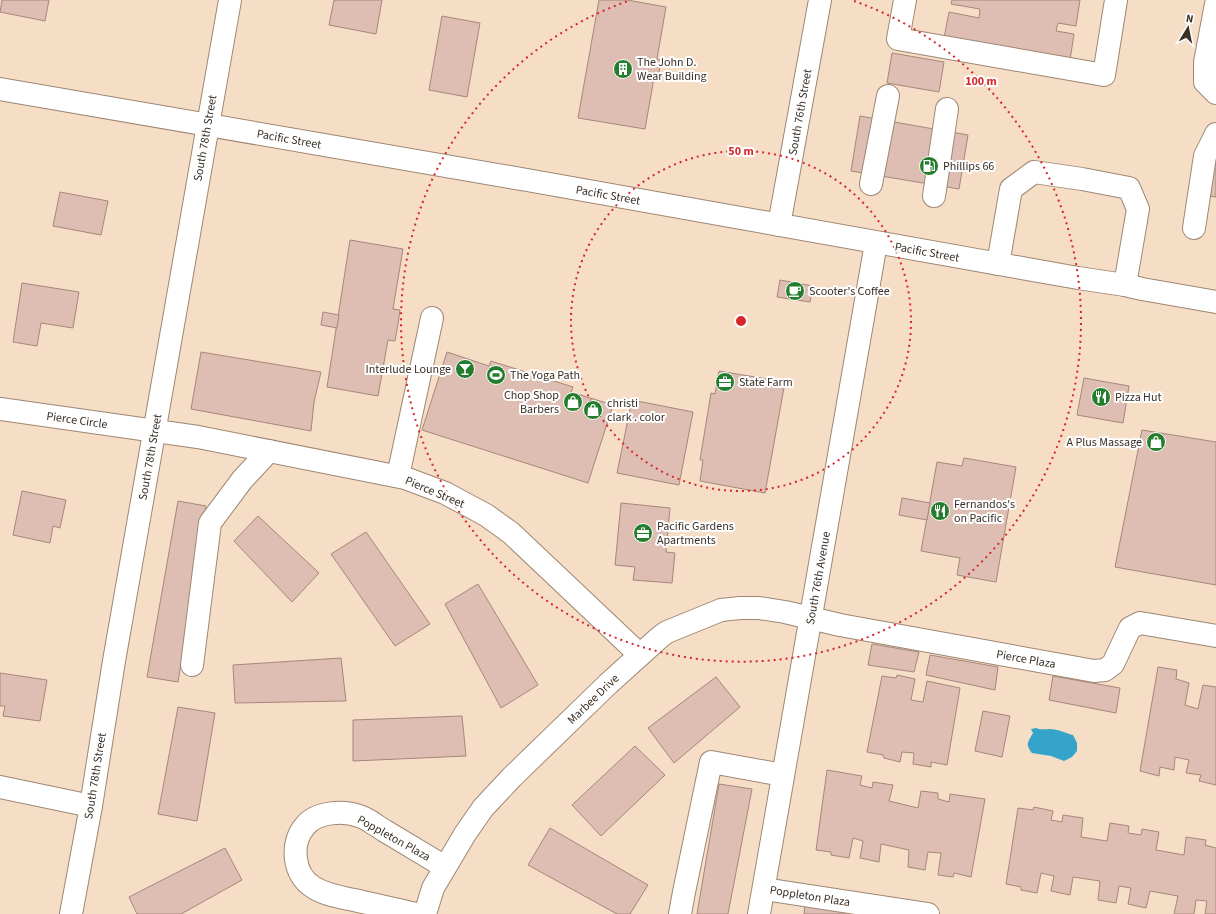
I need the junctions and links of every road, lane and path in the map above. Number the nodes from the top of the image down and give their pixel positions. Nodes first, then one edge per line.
1 (230, 0) edge
2 (820, 0) edge
3 (905, 0) edge
4 (1116, 0) edge
5 (1216, 4) edge
6 (0, 88) edge
7 (1216, 93) edge
8 (888, 96) dead end
9 (948, 108) dead end
10 (208, 124) junction
11 (1216, 134) edge
12 (871, 184) dead end
13 (934, 196) dead end
14 (779, 225) junction
15 (1194, 228) dead end
16 (876, 242) junction
17 (998, 264) junction
18 (1125, 284) junction
19 (1216, 302) edge
20 (432, 318) dead end
21 (0, 409) edge
22 (154, 431) junction
23 (269, 451) junction
24 (398, 476) junction
25 (811, 618) junction
26 (1216, 636) edge
27 (640, 655) junction
28 (192, 665) dead end
29 (783, 775) junction
30 (0, 787) edge
31 (91, 806) junction
32 (446, 867) junction
33 (764, 888) junction
34 (71, 914) edge
35 (416, 914) edge
36 (425, 914) edge
37 (680, 914) edge
38 (759, 914) edge
39 (928, 914) edge

1 - 10 street, South 78th Street
2 - 14 street, South 76th Street
3 - 4 street
5 - 7 street
6 - 10 street, Pacific Street
8 - 12 street
9 - 13 street
10 - 14 street, Pacific Street
10 - 22 street, South 78th Street
11 - 15 street
14 - 16 street, Pacific Street
16 - 17 street, Pacific Street
16 - 25 street, South 76th Avenue
17 - 18 street, Pacific Street
17 - 18 street
18 - 19 street, Pacific Street
20 - 24 street
21 - 22 street, Pierce Circle
22 - 23 street, Pierce Street
22 - 31 street, South 78th Street
23 - 24 street, Pierce Street
23 - 28 street
24 - 27 street, Pierce Street
25 - 26 street, Pierce Plaza
25 - 27 street, Marbee Drive
25 - 29 street, South 76th Avenue
27 - 32 street, Marbee Drive
29 - 33 street, South 76th Avenue
29 - 37 street
30 - 31 street
31 - 34 street, South 78th Street
32 - 35 street, Poppleton Plaza
32 - 36 street, Marbee Drive
33 - 38 street, South 76th Avenue
33 - 39 street, Poppleton Plaza

